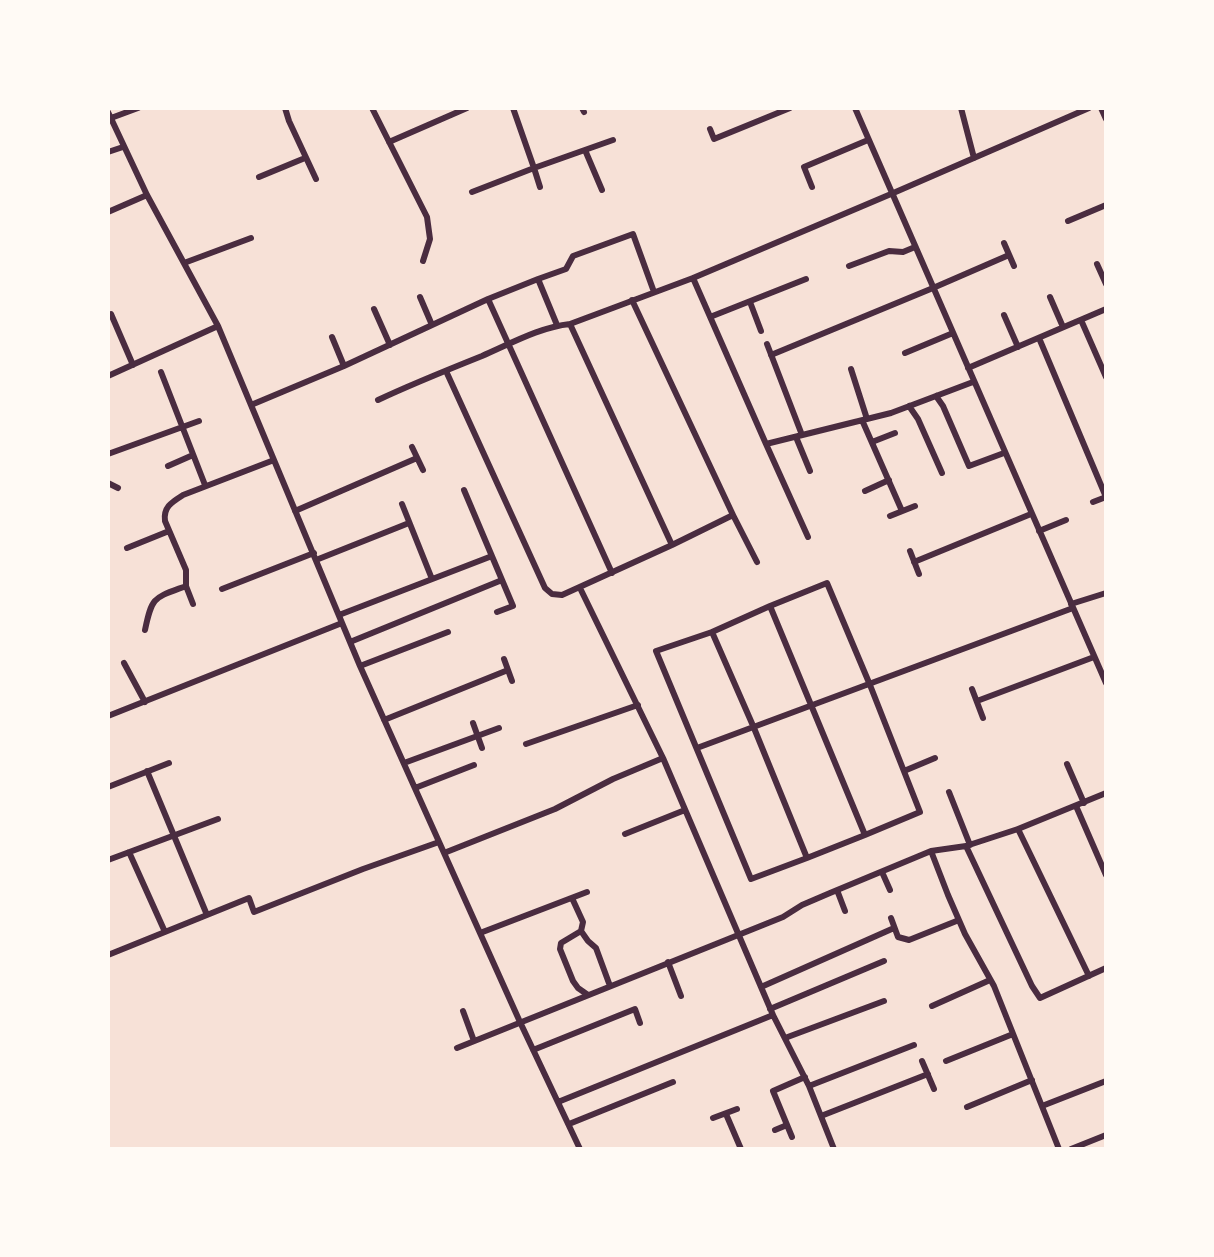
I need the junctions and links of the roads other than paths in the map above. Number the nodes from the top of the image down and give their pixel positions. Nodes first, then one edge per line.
1 (138, 108) edge
2 (285, 108) edge
3 (372, 108) edge
4 (445, 108) edge
5 (467, 108) edge
6 (513, 108) edge
7 (790, 108) edge
8 (855, 108) edge
9 (961, 108) edge
10 (1087, 108) edge
11 (1101, 108) edge
12 (109, 115) edge
13 (773, 115) junction
14 (448, 116) junction
15 (1106, 119) edge
16 (777, 125) dead end
17 (710, 129) dead end
18 (613, 140) dead end
19 (868, 140) junction
20 (389, 142) junction
21 (123, 147) junction
22 (585, 150) junction
23 (108, 152) edge
24 (305, 158) junction
25 (974, 158) junction
26 (534, 168) junction
27 (259, 177) dead end
28 (316, 179) dead end
29 (540, 187) dead end
30 (812, 187) dead end
31 (602, 190) dead end
32 (472, 192) dead end
33 (891, 194) junction
34 (147, 195) junction
35 (1106, 205) edge
36 (108, 212) edge
37 (1068, 221) dead end
38 (251, 238) dead end
39 (1004, 243) dead end
40 (915, 247) junction
41 (1009, 255) junction
42 (423, 261) dead end
43 (184, 263) junction
44 (1097, 264) dead end
45 (849, 266) dead end
46 (1014, 266) dead end
47 (693, 278) junction
48 (538, 279) junction
49 (806, 279) dead end
50 (1106, 284) edge
51 (933, 288) junction
52 (654, 292) junction
53 (420, 297) dead end
54 (1050, 297) dead end
55 (488, 299) junction
56 (632, 300) junction
57 (750, 302) junction
58 (374, 309) dead end
59 (1106, 309) edge
60 (111, 314) dead end
61 (1004, 315) dead end
62 (710, 317) junction
63 (1081, 320) junction
64 (570, 324) junction
65 (432, 325) junction
66 (557, 325) junction
67 (218, 326) junction
68 (1063, 327) junction
69 (761, 331) dead end
70 (953, 333) junction
71 (332, 337) dead end
72 (1039, 338) junction
73 (508, 344) junction
74 (767, 344) dead end
75 (390, 345) junction
76 (1018, 347) junction
77 (905, 353) dead end
78 (771, 355) junction
79 (133, 365) junction
80 (344, 366) junction
81 (968, 368) junction
82 (851, 369) dead end
83 (446, 371) junction
84 (161, 372) dead end
85 (108, 376) edge
86 (1106, 377) edge
87 (973, 382) junction
88 (936, 396) junction
89 (378, 400) dead end
90 (251, 405) junction
91 (909, 406) junction
92 (864, 420) junction
93 (199, 421) dead end
94 (182, 428) junction
95 (895, 433) dead end
96 (799, 436) junction
97 (872, 442) junction
98 (766, 444) junction
99 (412, 447) dead end
100 (1004, 453) junction
101 (108, 454) edge
102 (193, 455) junction
103 (417, 458) junction
104 (274, 460) junction
105 (168, 466) dead end
106 (423, 470) dead end
107 (810, 471) dead end
108 (942, 473) dead end
109 (889, 480) junction
110 (108, 483) edge
111 (205, 485) junction
112 (118, 488) dead end
113 (464, 490) dead end
114 (865, 491) dead end
115 (1093, 502) dead end
116 (402, 504) dead end
117 (915, 506) dead end
118 (295, 511) junction
119 (902, 511) junction
120 (1031, 514) junction
121 (733, 515) junction
122 (890, 516) dead end
123 (1066, 520) dead end
124 (409, 523) junction
125 (169, 531) junction
126 (1039, 531) junction
127 (808, 537) dead end
128 (672, 545) junction
129 (127, 548) dead end
130 (910, 551) dead end
131 (492, 556) junction
132 (315, 557) junction
133 (757, 562) dead end
134 (914, 562) junction
135 (612, 573) junction
136 (919, 574) dead end
137 (432, 579) junction
138 (502, 580) junction
139 (186, 586) junction
140 (580, 588) junction
141 (222, 589) dead end
142 (1106, 593) edge
143 (193, 604) dead end
144 (770, 606) junction
145 (1072, 606) junction
146 (497, 612) dead end
147 (340, 619) junction
148 (145, 630) dead end
149 (448, 632) dead end
150 (712, 632) junction
151 (350, 642) junction
152 (1094, 657) junction
153 (504, 659) dead end
154 (1106, 662) edge
155 (124, 663) dead end
156 (1098, 665) junction
157 (360, 666) junction
158 (508, 670) junction
159 (512, 681) dead end
160 (1106, 683) edge
161 (870, 685) junction
162 (460, 689) junction
163 (972, 689) dead end
164 (464, 700) dead end
165 (977, 701) junction
166 (145, 702) junction
167 (638, 705) junction
168 (811, 707) junction
169 (108, 716) edge
170 (983, 718) dead end
171 (384, 720) junction
172 (473, 723) dead end
173 (499, 728) dead end
174 (754, 728) junction
175 (478, 736) junction
176 (526, 744) dead end
177 (482, 748) dead end
178 (697, 748) junction
179 (663, 758) junction
180 (935, 758) dead end
181 (169, 763) dead end
182 (404, 763) junction
183 (1067, 764) dead end
184 (474, 765) dead end
185 (147, 771) junction
186 (904, 771) junction
187 (108, 787) edge
188 (415, 788) junction
189 (949, 792) dead end
190 (1106, 793) edge
191 (1080, 805) junction
192 (685, 810) junction
193 (218, 819) dead end
194 (1018, 829) junction
195 (625, 834) dead end
196 (865, 835) junction
197 (174, 836) junction
198 (439, 842) junction
199 (968, 846) junction
200 (931, 851) junction
201 (129, 852) junction
202 (444, 853) junction
203 (807, 858) junction
204 (108, 860) edge
205 (882, 872) junction
206 (1106, 875) edge
207 (837, 890) junction
208 (890, 890) dead end
209 (587, 892) dead end
210 (572, 898) junction
211 (845, 911) dead end
212 (207, 915) junction
213 (891, 918) dead end
214 (959, 920) junction
215 (894, 928) junction
216 (581, 931) junction
217 (165, 932) junction
218 (480, 933) junction
219 (738, 934) junction
220 (108, 955) edge
221 (884, 961) dead end
222 (668, 962) junction
223 (1106, 968) edge
224 (1089, 976) junction
225 (990, 980) junction
226 (610, 986) junction
227 (761, 987) junction
228 (588, 995) junction
229 (681, 996) dead end
230 (884, 1001) dead end
231 (932, 1006) dead end
232 (463, 1011) dead end
233 (772, 1012) junction
234 (520, 1022) junction
235 (640, 1023) dead end
236 (1013, 1034) junction
237 (785, 1038) junction
238 (474, 1041) junction
239 (914, 1045) dead end
240 (457, 1048) dead end
241 (533, 1050) junction
242 (922, 1061) dead end
243 (946, 1061) dead end
244 (928, 1074) junction
245 (805, 1077) junction
246 (1032, 1080) junction
247 (1106, 1081) edge
248 (673, 1082) dead end
249 (809, 1086) junction
250 (934, 1089) dead end
251 (558, 1102) junction
252 (1042, 1106) junction
253 (967, 1107) dead end
254 (737, 1109) dead end
255 (726, 1114) junction
256 (821, 1116) junction
257 (713, 1118) dead end
258 (569, 1124) junction
259 (787, 1125) junction
260 (775, 1130) dead end
261 (1106, 1135) edge
262 (792, 1137) dead end
263 (580, 1149) edge
264 (741, 1149) edge
265 (834, 1149) edge
266 (1059, 1149) edge
267 (1071, 1149) edge

1 - 12 street
2 - 24 street
3 - 20 street
4 - 14 street
5 - 14 street
6 - 26 street
7 - 13 street
8 - 19 street
9 - 25 street
10 - 25 street
11 - 15 street
12 - 21 street
13 - 16 street
13 - 17 street
14 - 20 street
18 - 22 street
19 - 30 street
19 - 33 street
20 - 42 street
21 - 23 street
21 - 34 street
22 - 26 street
22 - 31 street
24 - 27 street
24 - 28 street
25 - 33 street
26 - 29 street
26 - 32 street
33 - 40 street
33 - 47 street
34 - 36 street
34 - 43 street
35 - 37 street
38 - 43 street
39 - 41 street
40 - 45 street
40 - 51 street
41 - 46 street
41 - 51 street
43 - 67 street
44 - 50 street
47 - 52 street
47 - 62 street
48 - 52 street
48 - 55 street
48 - 66 street
49 - 57 street
51 - 70 street
51 - 78 street
52 - 56 street
53 - 65 street
54 - 68 street
55 - 65 street
55 - 73 street
56 - 64 street
56 - 121 street
57 - 62 street
57 - 69 street
58 - 75 street
59 - 63 street
60 - 79 street
61 - 76 street
62 - 98 street
63 - 68 street
63 - 86 street
64 - 66 street
64 - 128 street
65 - 75 street
66 - 73 street
67 - 79 street
67 - 90 street
68 - 72 street
70 - 77 street
70 - 81 street
71 - 80 street
72 - 76 street
72 - 115 street
73 - 83 street
73 - 135 street
74 - 78 street
75 - 80 street
76 - 81 street
78 - 96 street
79 - 85 street
80 - 90 street
81 - 87 street
82 - 92 street
83 - 89 street
83 - 140 street
84 - 94 street
87 - 88 street
87 - 100 street
88 - 91 street
88 - 100 street
90 - 104 street
91 - 92 street
91 - 108 street
92 - 96 street
92 - 97 street
93 - 94 street
94 - 101 street
94 - 102 street
95 - 97 street
96 - 98 street
96 - 107 street
97 - 109 street
98 - 127 street
99 - 103 street
100 - 120 street
102 - 105 street
102 - 111 street
103 - 106 street
103 - 118 street
104 - 111 street
104 - 118 street
109 - 114 street
109 - 119 street
110 - 112 street
111 - 125 street
113 - 131 street
116 - 124 street
117 - 119 street
118 - 132 street
119 - 122 street
120 - 126 street
120 - 134 street
121 - 128 street
121 - 133 street
123 - 126 street
124 - 132 street
124 - 137 street
125 - 129 street
125 - 139 street
126 - 145 street
128 - 135 street
130 - 134 street
131 - 137 street
131 - 138 street
132 - 141 street
132 - 147 street
134 - 136 street
135 - 140 street
137 - 147 street
138 - 146 street
138 - 151 street
139 - 143 street
139 - 148 street
140 - 167 street
142 - 145 street
144 - 150 street
144 - 161 street
144 - 168 street
145 - 152 street
145 - 161 street
147 - 151 street
147 - 166 street
149 - 157 street
150 - 174 street
150 - 178 street
151 - 157 street
152 - 156 street
152 - 165 street
153 - 158 street
154 - 156 street
155 - 166 street
156 - 160 street
157 - 171 street
158 - 159 street
158 - 162 street
161 - 168 street
161 - 186 street
162 - 164 street
162 - 171 street
163 - 165 street
165 - 170 street
166 - 169 street
167 - 176 street
167 - 179 street
168 - 174 street
168 - 196 street
171 - 182 street
172 - 175 street
173 - 175 street
174 - 178 street
174 - 203 street
175 - 177 street
175 - 182 street
178 - 203 street
179 - 192 street
179 - 202 street
180 - 186 street
181 - 185 street
182 - 188 street
183 - 191 street
184 - 188 street
185 - 187 street
185 - 197 street
186 - 196 street
188 - 198 street
189 - 199 street
190 - 191 street
191 - 194 street
191 - 206 street
192 - 195 street
192 - 219 street
193 - 197 street
194 - 199 street
194 - 224 street
196 - 203 street
197 - 201 street
197 - 212 street
198 - 202 street
198 - 212 street
199 - 200 street
199 - 224 street
200 - 205 street
200 - 214 street
201 - 204 street
201 - 217 street
202 - 218 street
205 - 207 street
205 - 208 street
207 - 211 street
207 - 219 street
209 - 210 street
210 - 216 street
210 - 218 street
212 - 217 street
213 - 215 street
214 - 215 street
214 - 225 street
215 - 227 street
216 - 226 street
216 - 228 street
217 - 220 street
218 - 234 street
219 - 222 street
219 - 227 street
221 - 233 street
222 - 226 street
222 - 229 street
223 - 224 street
225 - 231 street
225 - 236 street
226 - 228 street
227 - 233 street
228 - 234 street
230 - 237 street
232 - 238 street
233 - 237 street
233 - 251 street
234 - 238 street
234 - 241 street
235 - 241 street
236 - 243 street
236 - 246 street
237 - 245 street
238 - 240 street
239 - 249 street
241 - 251 street
242 - 244 street
244 - 250 street
244 - 256 street
245 - 249 street
245 - 259 street
246 - 252 street
246 - 253 street
247 - 252 street
248 - 258 street
249 - 256 street
251 - 258 street
252 - 266 street
254 - 255 street
255 - 257 street
255 - 264 street
256 - 265 street
258 - 263 street
259 - 260 street
259 - 262 street
261 - 267 street

